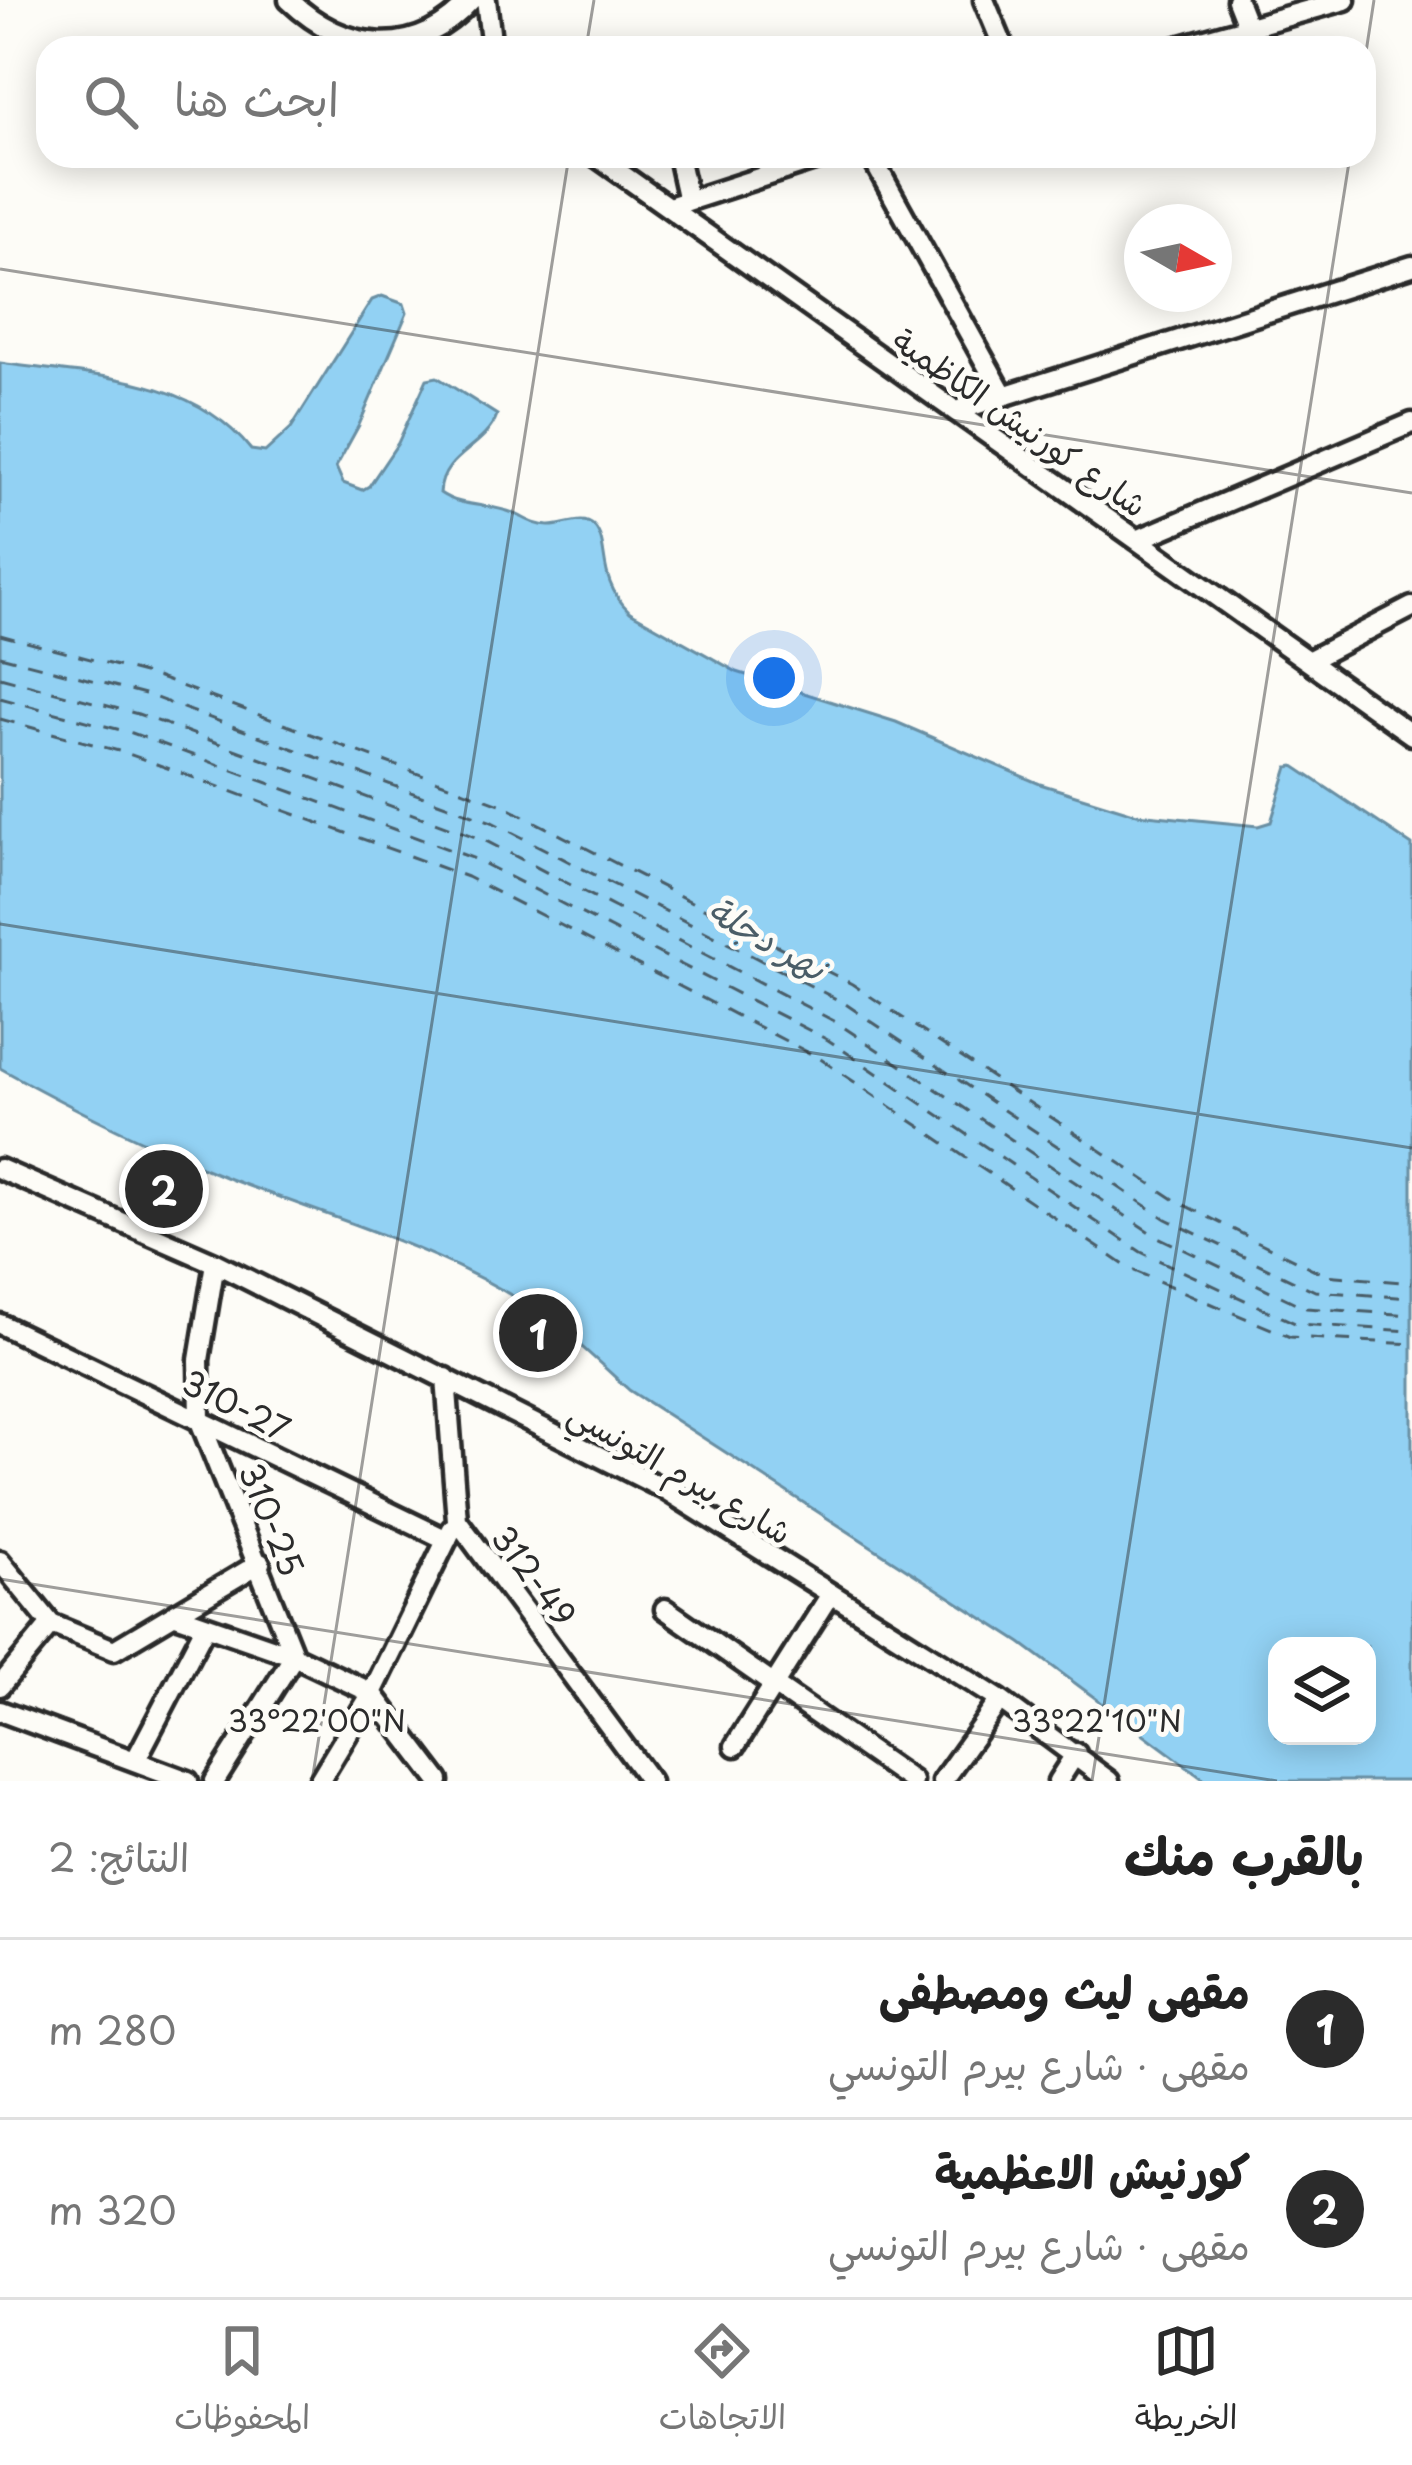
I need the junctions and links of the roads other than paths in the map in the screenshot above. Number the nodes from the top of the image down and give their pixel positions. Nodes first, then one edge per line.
1 (289, 0) edge
2 (471, 0) edge
3 (486, 0) edge
4 (985, 0) edge
5 (1238, 0) edge
6 (1345, 0) edge
7 (1321, 3) edge
8 (1248, 28) junction
9 (342, 36) edge
10 (416, 36) edge
11 (491, 36) edge
12 (999, 36) edge
13 (1218, 36) edge
14 (616, 168) edge
15 (678, 168) edge
16 (790, 168) edge
17 (878, 168) edge
18 (678, 204) junction
19 (1412, 266) edge
20 (1004, 396) junction
21 (956, 411) junction
22 (1412, 423) edge
23 (1137, 540) junction
24 (1412, 607) edge
25 (1308, 661) junction
26 (1412, 735) edge
27 (0, 1169) edge
28 (215, 1262) junction
29 (0, 1324) edge
30 (446, 1378) junction
31 (200, 1421) junction
32 (457, 1520) junction
33 (447, 1540) junction
34 (0, 1561) edge
35 (260, 1563) junction
36 (831, 1594) junction
37 (665, 1609) dead end
38 (176, 1615) junction
39 (51, 1624) junction
40 (205, 1627) junction
41 (294, 1655) junction
42 (774, 1685) junction
43 (0, 1686) edge
44 (372, 1693) junction
45 (1000, 1700) junction
46 (0, 1711) edge
47 (735, 1746) dead end
48 (1076, 1753) junction
49 (135, 1761) junction
50 (188, 1781) edge
51 (215, 1781) edge
52 (319, 1781) edge
53 (439, 1781) edge
54 (650, 1781) edge
55 (912, 1781) edge
56 (942, 1781) edge
57 (1058, 1781) edge
58 (1109, 1781) edge

1 - 9 street
2 - 10 street
3 - 11 street
4 - 12 street
5 - 8 street
6 - 7 street
7 - 8 street
8 - 13 street
14 - 18 street, شارع كورنيش الكاظمية
15 - 18 street
16 - 18 street
17 - 20 street
18 - 21 street, شارع كورنيش الكاظمية
19 - 20 street
20 - 21 street
21 - 23 street, شارع كورنيش الكاظمية
22 - 23 street
23 - 25 street, شارع كورنيش الكاظمية
24 - 25 street
25 - 26 street, شارع كورنيش الكاظمية
27 - 28 street, شارع بيرم التونسي
28 - 30 street, شارع بيرم التونسي
28 - 31 street, 310-25
29 - 31 street, 310-27
30 - 32 street, 312-49
30 - 36 street, شارع بيرم التونسي
31 - 33 street, 310-27
31 - 35 street, 310-25
32 - 33 street
32 - 54 street, 312-49
33 - 44 street
34 - 39 street
35 - 38 street
35 - 41 street, 310-25
36 - 42 street
36 - 45 street, شارع بيرم التونسي
37 - 42 street
38 - 39 street
38 - 40 street
39 - 43 street
40 - 41 street
40 - 49 street
41 - 44 street
41 - 51 street
42 - 47 street
42 - 55 street
44 - 52 street
44 - 53 street
45 - 48 street, شارع بيرم التونسي
45 - 56 street
46 - 49 street
48 - 57 street
48 - 58 street, شارع بيرم التونسي
49 - 50 street

